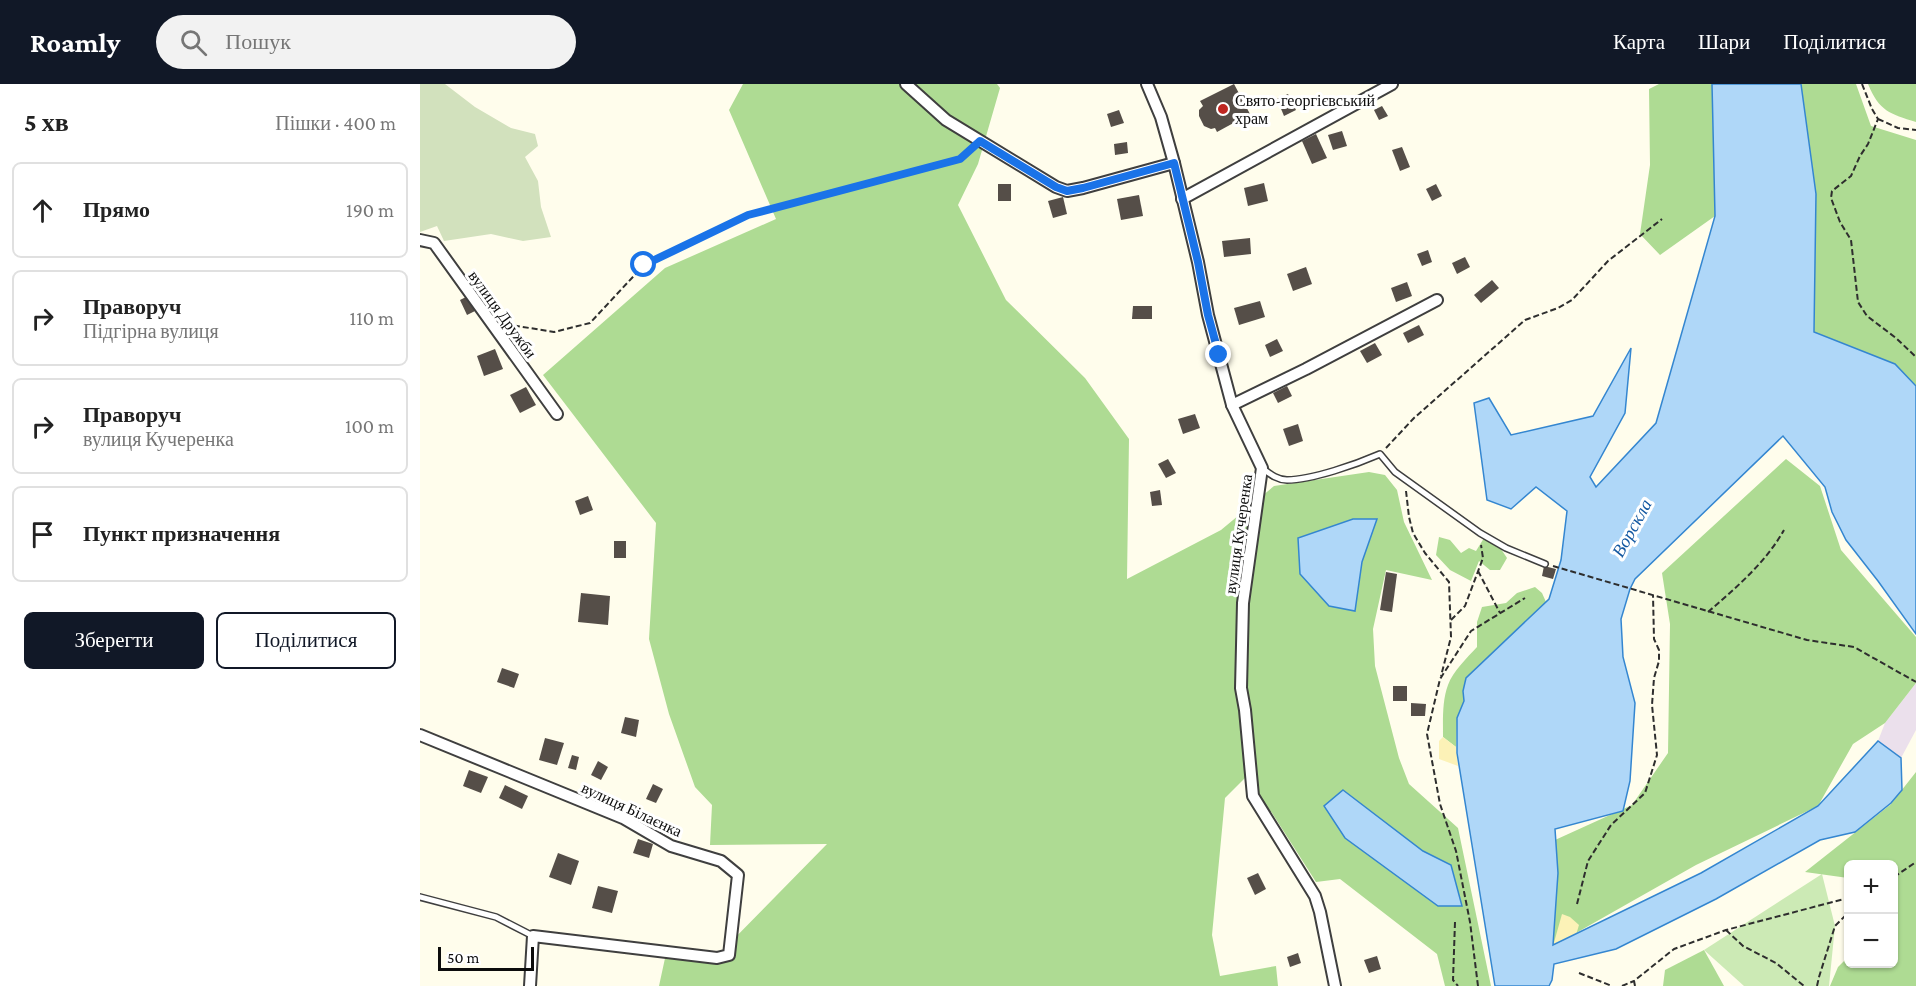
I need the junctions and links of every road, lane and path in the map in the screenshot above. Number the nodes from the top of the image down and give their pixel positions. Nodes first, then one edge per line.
1 (906, 84) edge
2 (1147, 84) edge
3 (1392, 84) edge
4 (1862, 84) edge
5 (1878, 119) junction
6 (1916, 130) edge
7 (980, 141) junction
8 (1174, 163) junction
9 (1182, 199) junction
10 (1662, 219) dead end
11 (420, 240) edge
12 (1437, 300) dead end
13 (490, 321) junction
14 (1916, 357) edge
15 (1232, 405) junction
16 (557, 414) dead end
17 (1380, 454) junction
18 (1262, 468) junction
19 (1404, 479) junction
20 (1784, 530) dead end
21 (1480, 533) junction
22 (1545, 564) joint
23 (1478, 572) junction
24 (1653, 595) junction
25 (1525, 598) dead end
26 (1708, 612) junction
27 (1500, 613) junction
28 (1450, 622) junction
29 (1440, 679) junction
30 (1916, 682) edge
31 (420, 735) edge
32 (1916, 862) edge
33 (1898, 874) edge
34 (420, 897) edge
35 (1844, 899) edge
36 (1577, 904) dead end
37 (1847, 914) edge
38 (1455, 922) dead end
39 (1726, 930) junction
40 (533, 936) junction
41 (1579, 973) dead end
42 (1634, 981) junction
43 (530, 986) edge
44 (1335, 986) edge
45 (1458, 986) edge
46 (1478, 986) edge
47 (1612, 986) edge
48 (1622, 986) edge
49 (1635, 986) edge
50 (1804, 986) edge
51 (1817, 986) edge

1 - 7 street
2 - 8 street, вулиця Кучеренка
3 - 9 street
4 - 5 path
5 - 6 path
5 - 14 path
7 - 8 street
7 - 13 path
8 - 9 street, вулиця Кучеренка
9 - 15 street, вулиця Кучеренка
10 - 17 path
11 - 13 street, вулиця Дружби
12 - 15 street
13 - 16 street, вулиця Дружби
15 - 18 street, вулиця Кучеренка
17 - 18 lane
17 - 19 lane
18 - 44 street, вулиця Кучеренка
19 - 21 lane
19 - 28 path
20 - 26 path
21 - 22 lane
21 - 23 path
22 - 24 path
23 - 27 path
23 - 28 path
24 - 26 path
24 - 36 path
25 - 27 path
26 - 30 path
27 - 29 path
28 - 29 path
29 - 46 path
31 - 40 street, вулиця Білаєнка
32 - 33 path
34 - 40 lane
35 - 39 path
37 - 51 path
38 - 45 path
39 - 42 path
39 - 50 path
40 - 43 street
41 - 47 path
42 - 48 path
42 - 49 path

